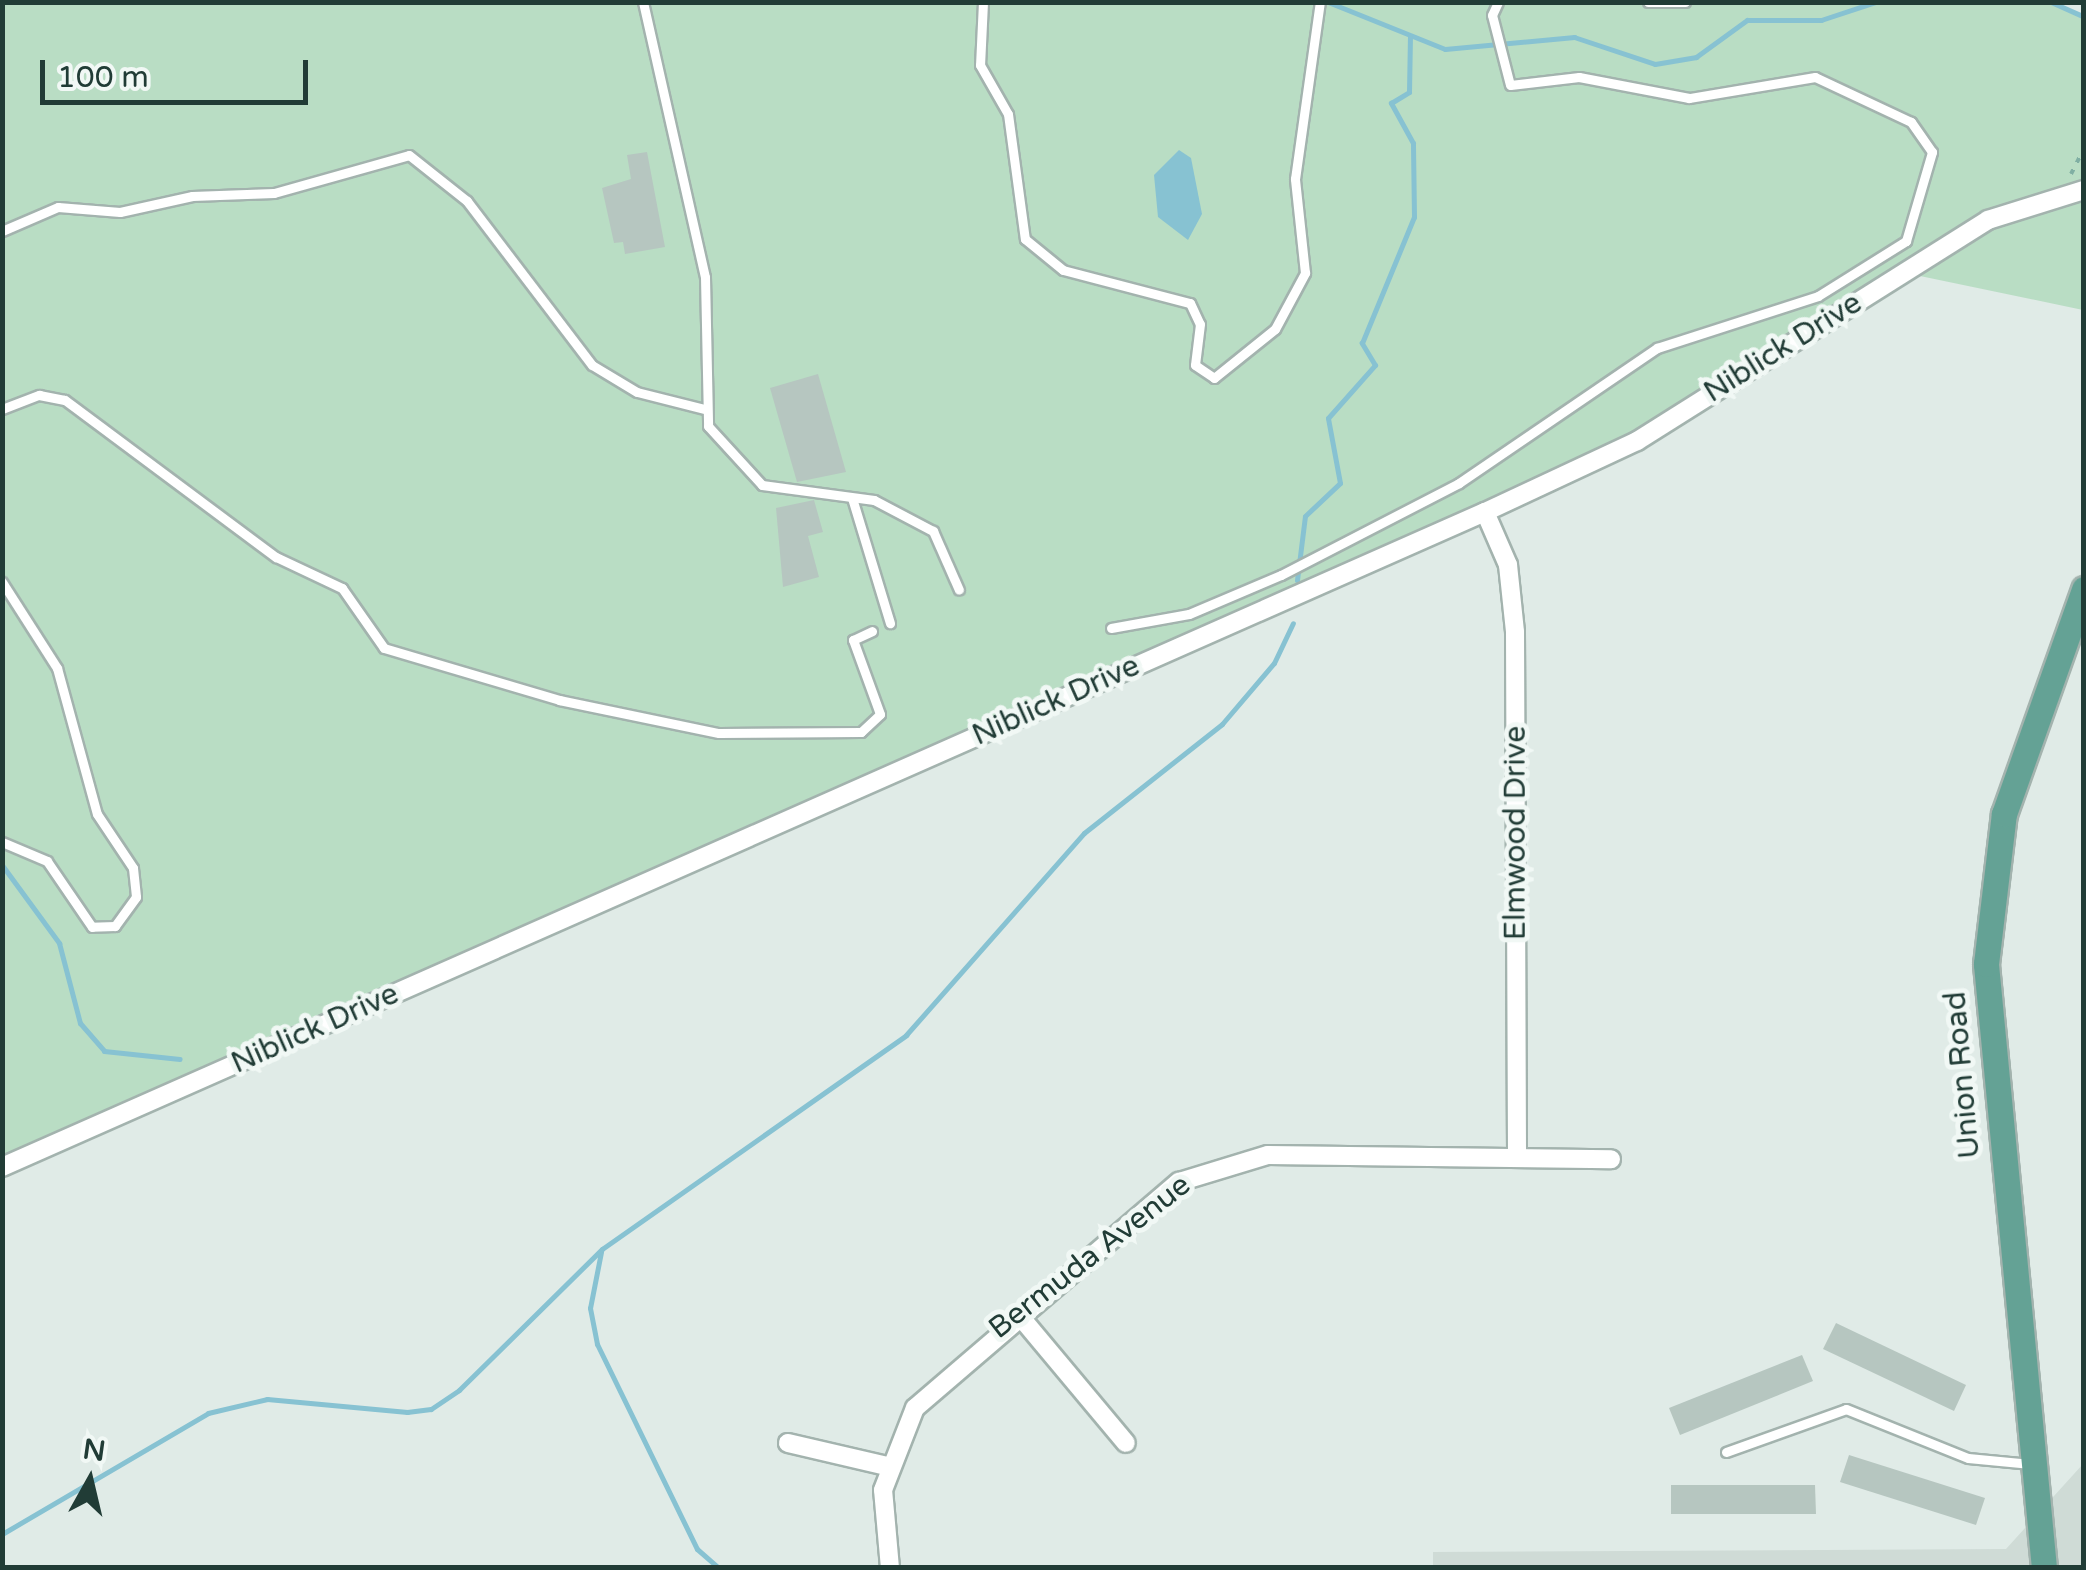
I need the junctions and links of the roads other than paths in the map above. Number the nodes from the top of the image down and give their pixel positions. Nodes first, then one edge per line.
1 (643, 2) edge
2 (984, 2) edge
3 (1320, 2) edge
4 (1498, 2) edge
5 (1648, 2) edge
6 (1685, 2) edge
7 (2078, 191) edge
8 (2, 231) edge
9 (2, 409) edge
10 (704, 409) junction
11 (852, 498) junction
12 (1485, 512) junction
13 (2, 582) edge
14 (2084, 589) edge
15 (959, 590) dead end
16 (890, 623) dead end
17 (1111, 628) dead end
18 (872, 631) dead end
19 (2, 842) edge
20 (1517, 1158) junction
21 (1612, 1160) dead end
22 (2, 1168) edge
23 (1018, 1314) junction
24 (1126, 1442) dead end
25 (788, 1443) dead end
26 (1726, 1452) dead end
27 (2034, 1464) junction
28 (888, 1466) junction
29 (890, 1568) edge
30 (2044, 1568) edge

1 - 10 lane
2 - 3 lane
4 - 17 lane
5 - 6 lane
7 - 12 street, Niblick Drive
8 - 10 lane
9 - 18 lane
10 - 11 lane
11 - 15 lane
11 - 16 lane
12 - 20 street, Elmwood Drive
12 - 22 street, Niblick Drive
13 - 19 lane
14 - 27 main road, Union Road
20 - 21 street, Bermuda Avenue
20 - 23 street, Bermuda Avenue
23 - 24 street
23 - 28 street, Bermuda Avenue
25 - 28 street
26 - 27 lane
27 - 30 main road, Union Road
28 - 29 street, Bermuda Avenue

